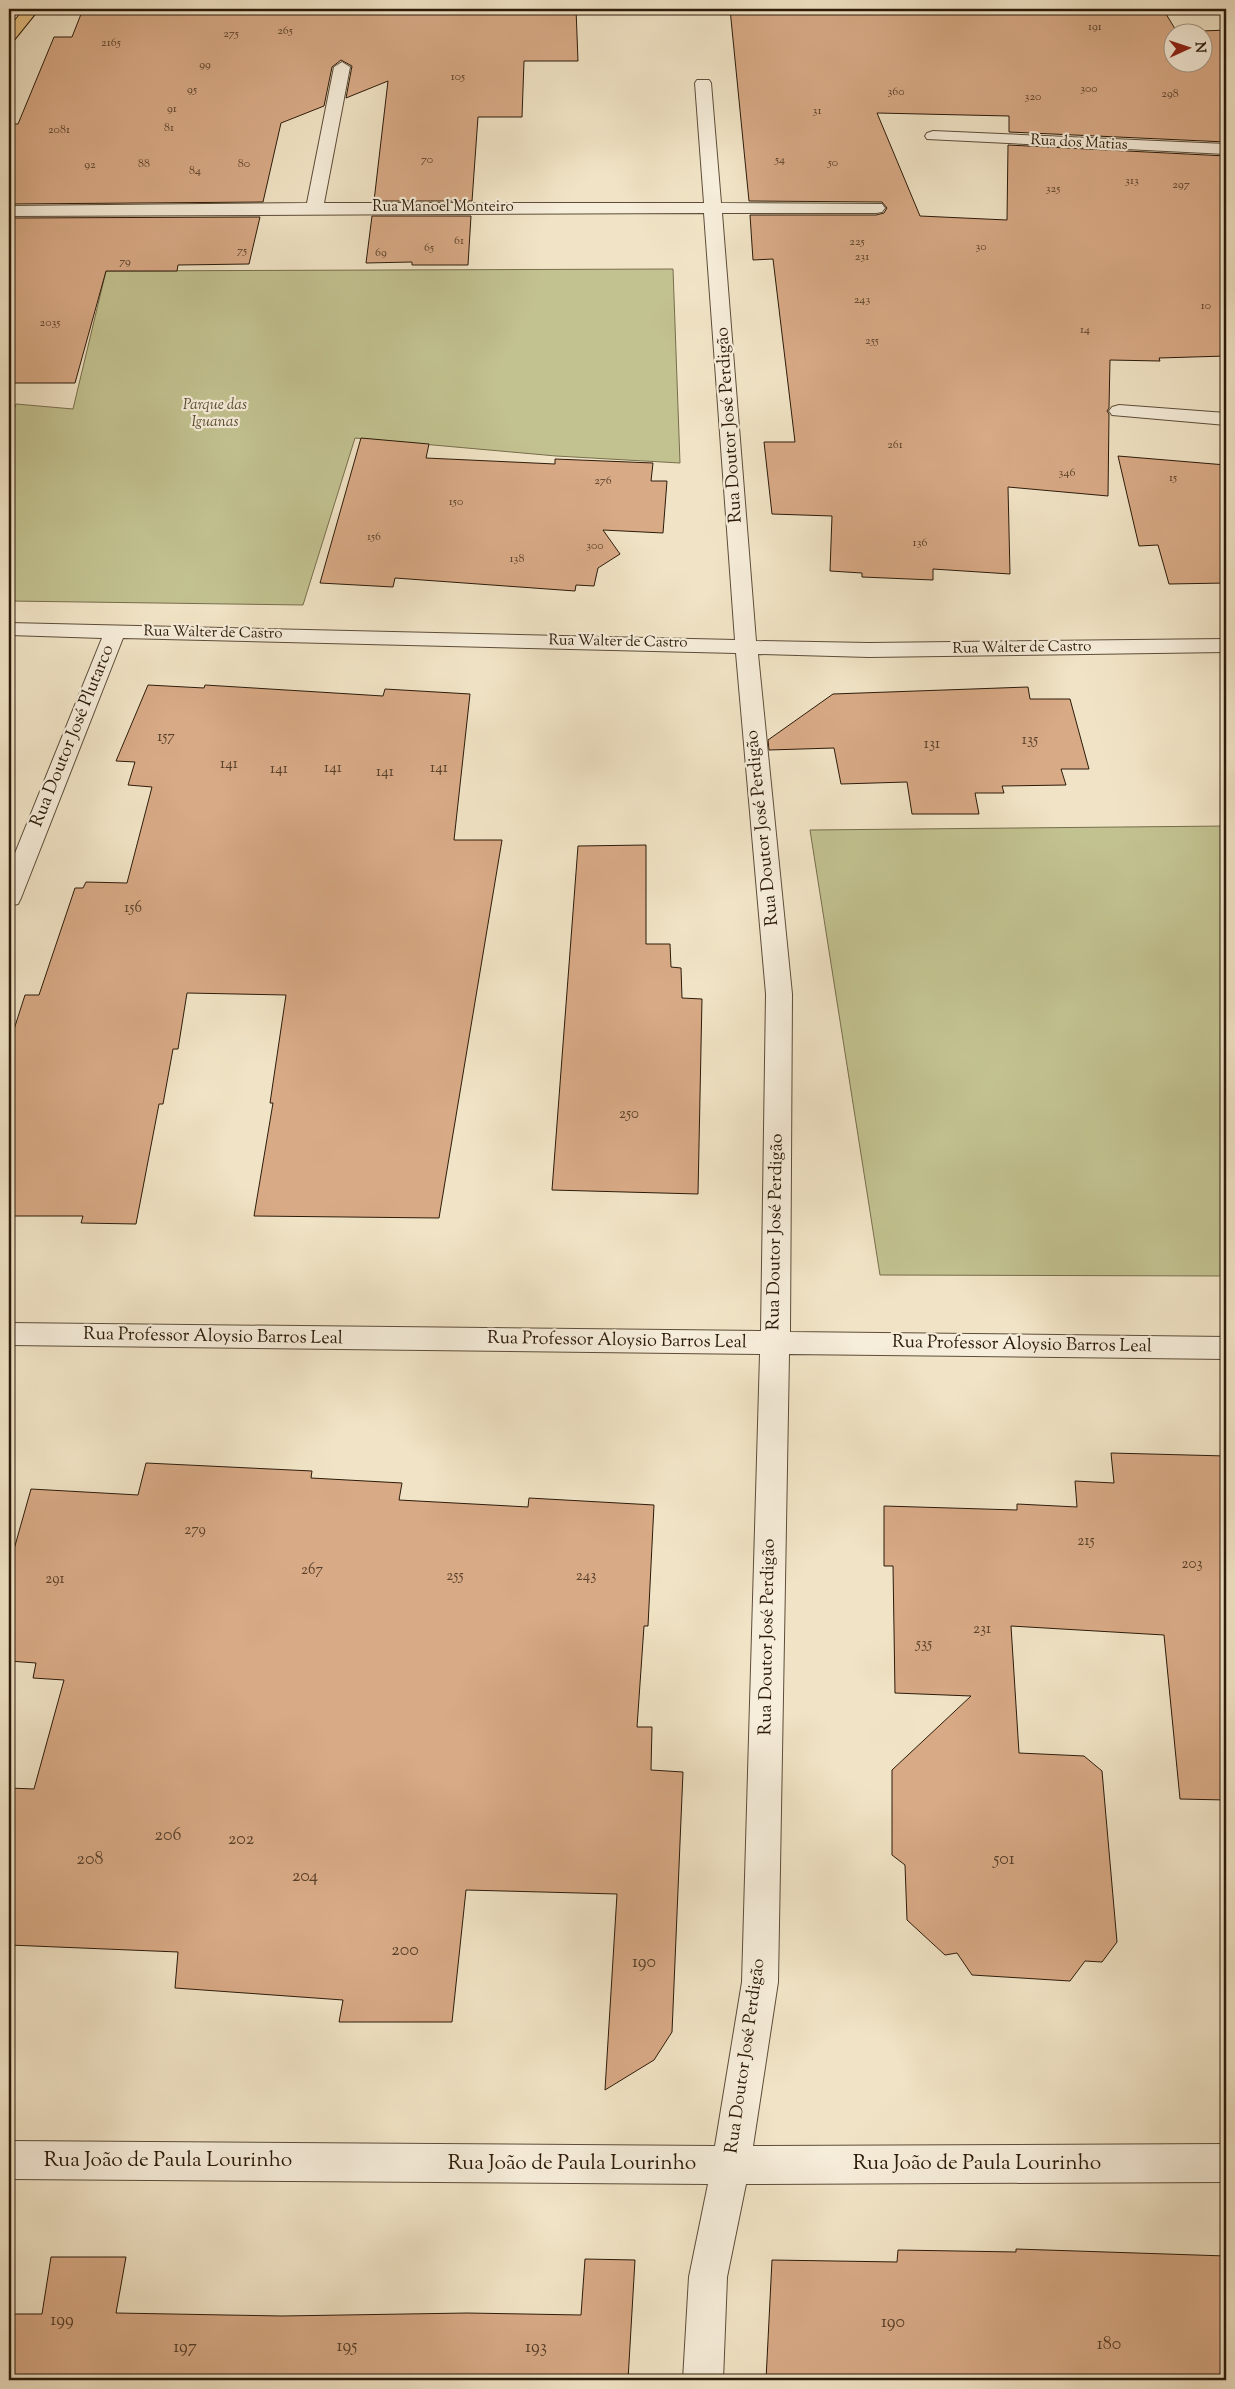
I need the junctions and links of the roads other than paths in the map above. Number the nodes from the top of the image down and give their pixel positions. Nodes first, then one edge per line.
1 (32, 9) edge
2 (9, 37) edge
3 (342, 67) dead end
4 (703, 83) dead end
5 (932, 136) dead end
6 (1226, 150) edge
7 (714, 207) junction
8 (315, 208) junction
9 (876, 208) dead end
10 (9, 210) edge
11 (1119, 411) dead end
12 (1226, 419) edge
13 (9, 629) edge
14 (115, 631) junction
15 (746, 645) junction
16 (1226, 645) edge
17 (9, 898) edge
18 (9, 1334) edge
19 (775, 1343) junction
20 (1226, 1348) edge
21 (9, 2160) edge
22 (1226, 2163) edge
23 (731, 2166) junction
24 (703, 2380) edge

1 - 2 main road
3 - 8 street
4 - 7 street, Rua Doutor José Perdigão
5 - 6 street, Rua dos Matias
7 - 8 street, Rua Manoel Monteiro
7 - 9 street, Rua Manoel Monteiro
7 - 15 street, Rua Doutor José Perdigão
8 - 10 street, Rua Manoel Monteiro
11 - 12 street
13 - 14 street, Rua Walter de Castro
14 - 15 street, Rua Walter de Castro
14 - 17 street, Rua Doutor José Plutarco
15 - 16 street, Rua Walter de Castro
15 - 19 street, Rua Doutor José Perdigão
18 - 19 street, Rua Professor Aloysio Barros Leal
19 - 20 street, Rua Professor Aloysio Barros Leal
19 - 23 street, Rua Doutor José Perdigão
21 - 23 street, Rua João de Paula Lourinho
22 - 23 street, Rua João de Paula Lourinho
23 - 24 street, Rua Doutor José Perdigão

